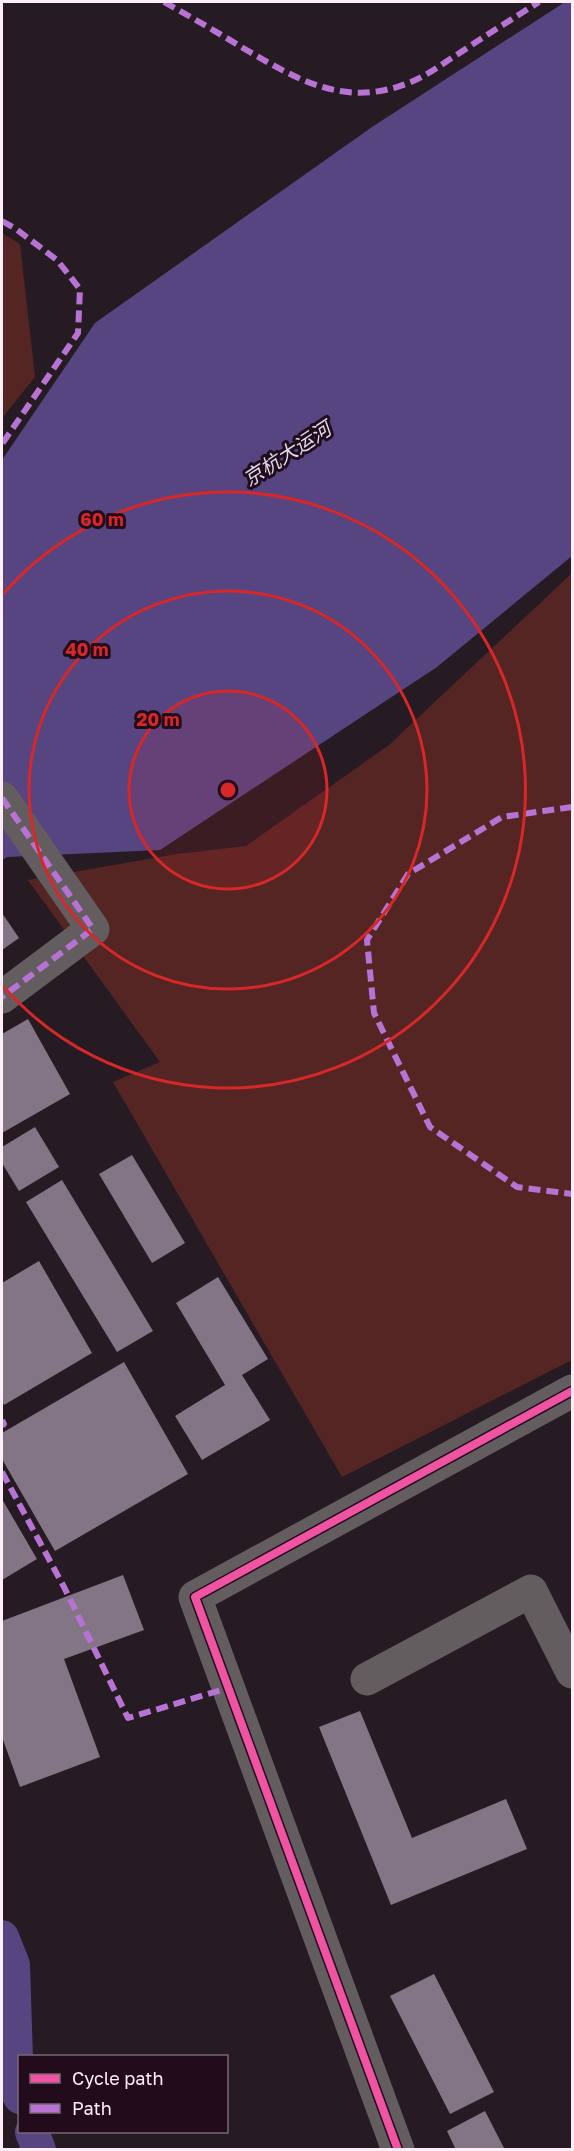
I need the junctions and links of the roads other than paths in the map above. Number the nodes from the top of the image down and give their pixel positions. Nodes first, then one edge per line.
1 (2, 798) edge
2 (2, 997) edge
3 (573, 1391) edge
4 (573, 1672) edge
5 (367, 1679) dead end
6 (398, 2150) edge

1 - 2 street
3 - 6 street
4 - 5 street

